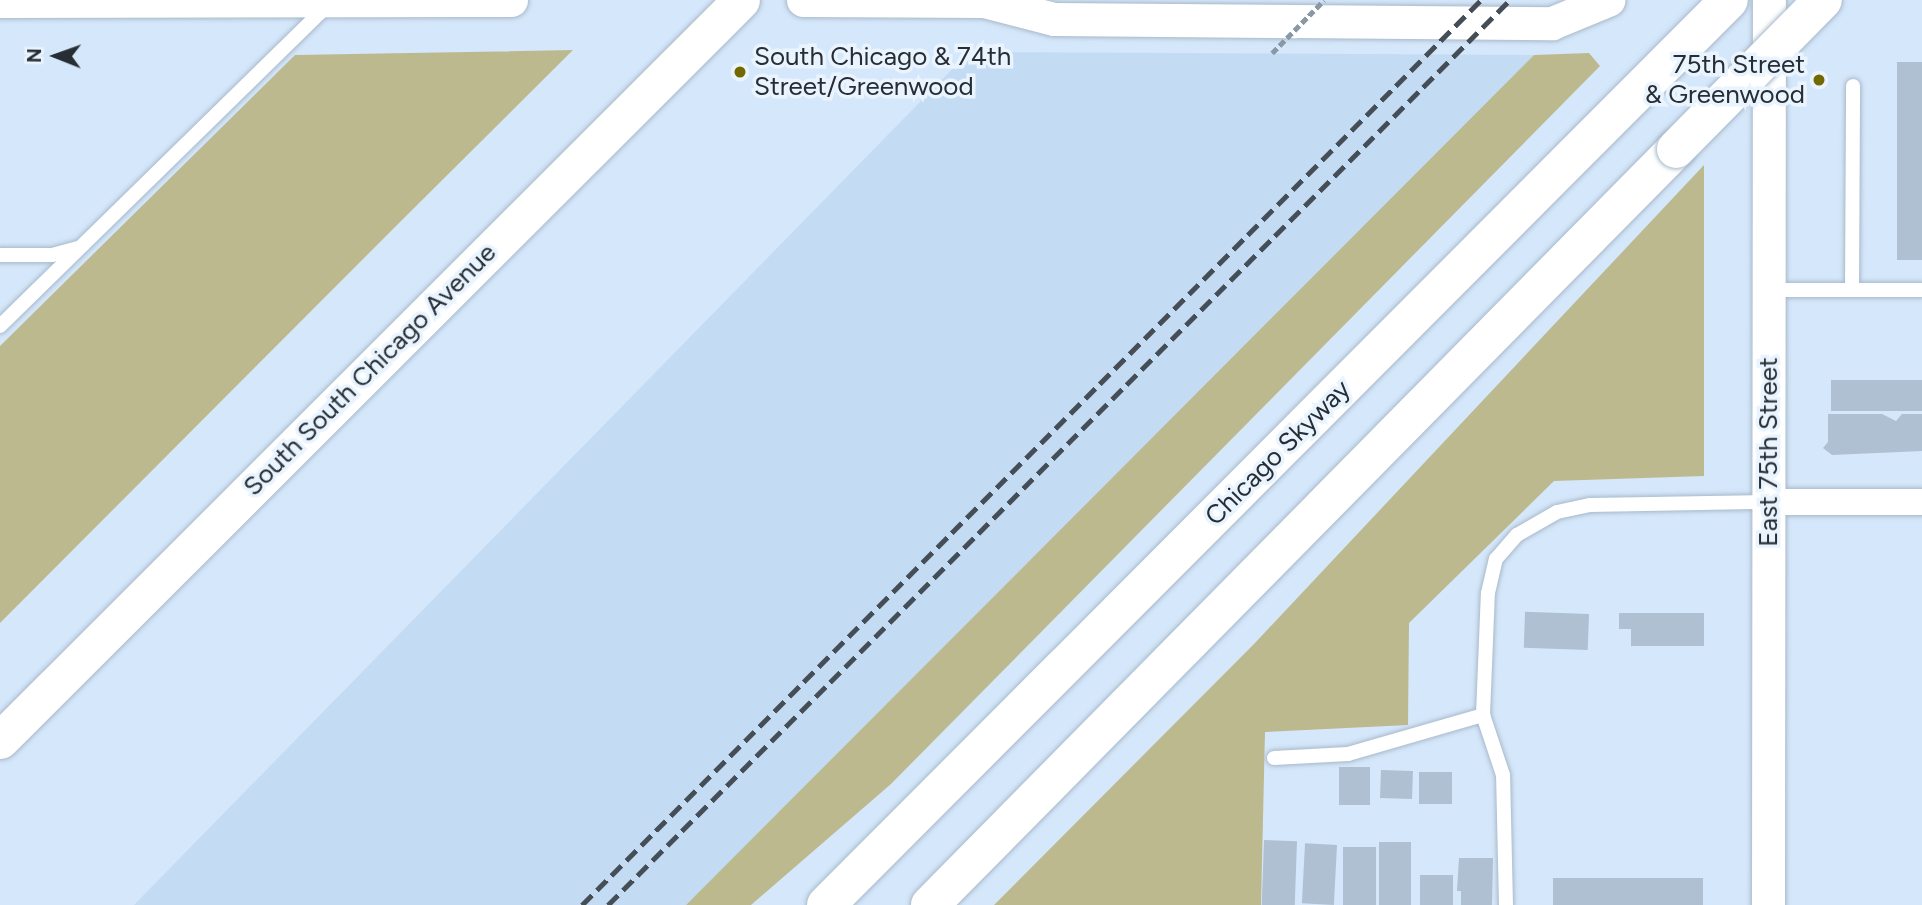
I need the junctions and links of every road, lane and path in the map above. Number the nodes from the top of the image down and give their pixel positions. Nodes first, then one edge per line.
1 (332, 0) edge
2 (511, 0) edge
3 (741, 0) edge
4 (803, 0) edge
5 (1324, 0) edge
6 (1608, 0) edge
7 (1730, 0) edge
8 (1769, 0) edge
9 (1823, 0) edge
10 (987, 1) edge
11 (0, 2) edge
12 (1272, 53) dead end
13 (1853, 86) dead end
14 (81, 247) junction
15 (0, 255) edge
16 (1769, 290) junction
17 (1852, 290) junction
18 (1922, 290) edge
19 (0, 326) edge
20 (1769, 502) junction
21 (1922, 502) edge
22 (1483, 715) junction
23 (0, 740) edge
24 (1275, 758) dead end
25 (825, 901) edge
26 (930, 905) edge
27 (1506, 905) edge
28 (1768, 905) edge

1 - 2 street
1 - 11 street
1 - 14 lane
3 - 23 main road, South South Chicago Avenue
4 - 10 street
5 - 12 path, bridge
6 - 10 street
7 - 25 highway, Chicago Skyway
8 - 16 street, East 75th Street
9 - 26 highway, bridge
13 - 17 lane
14 - 15 lane
14 - 19 lane
16 - 17 lane
16 - 20 street, East 75th Street
17 - 18 lane
20 - 21 street
20 - 22 lane
20 - 28 street, East 75th Street
22 - 24 lane
22 - 27 lane

